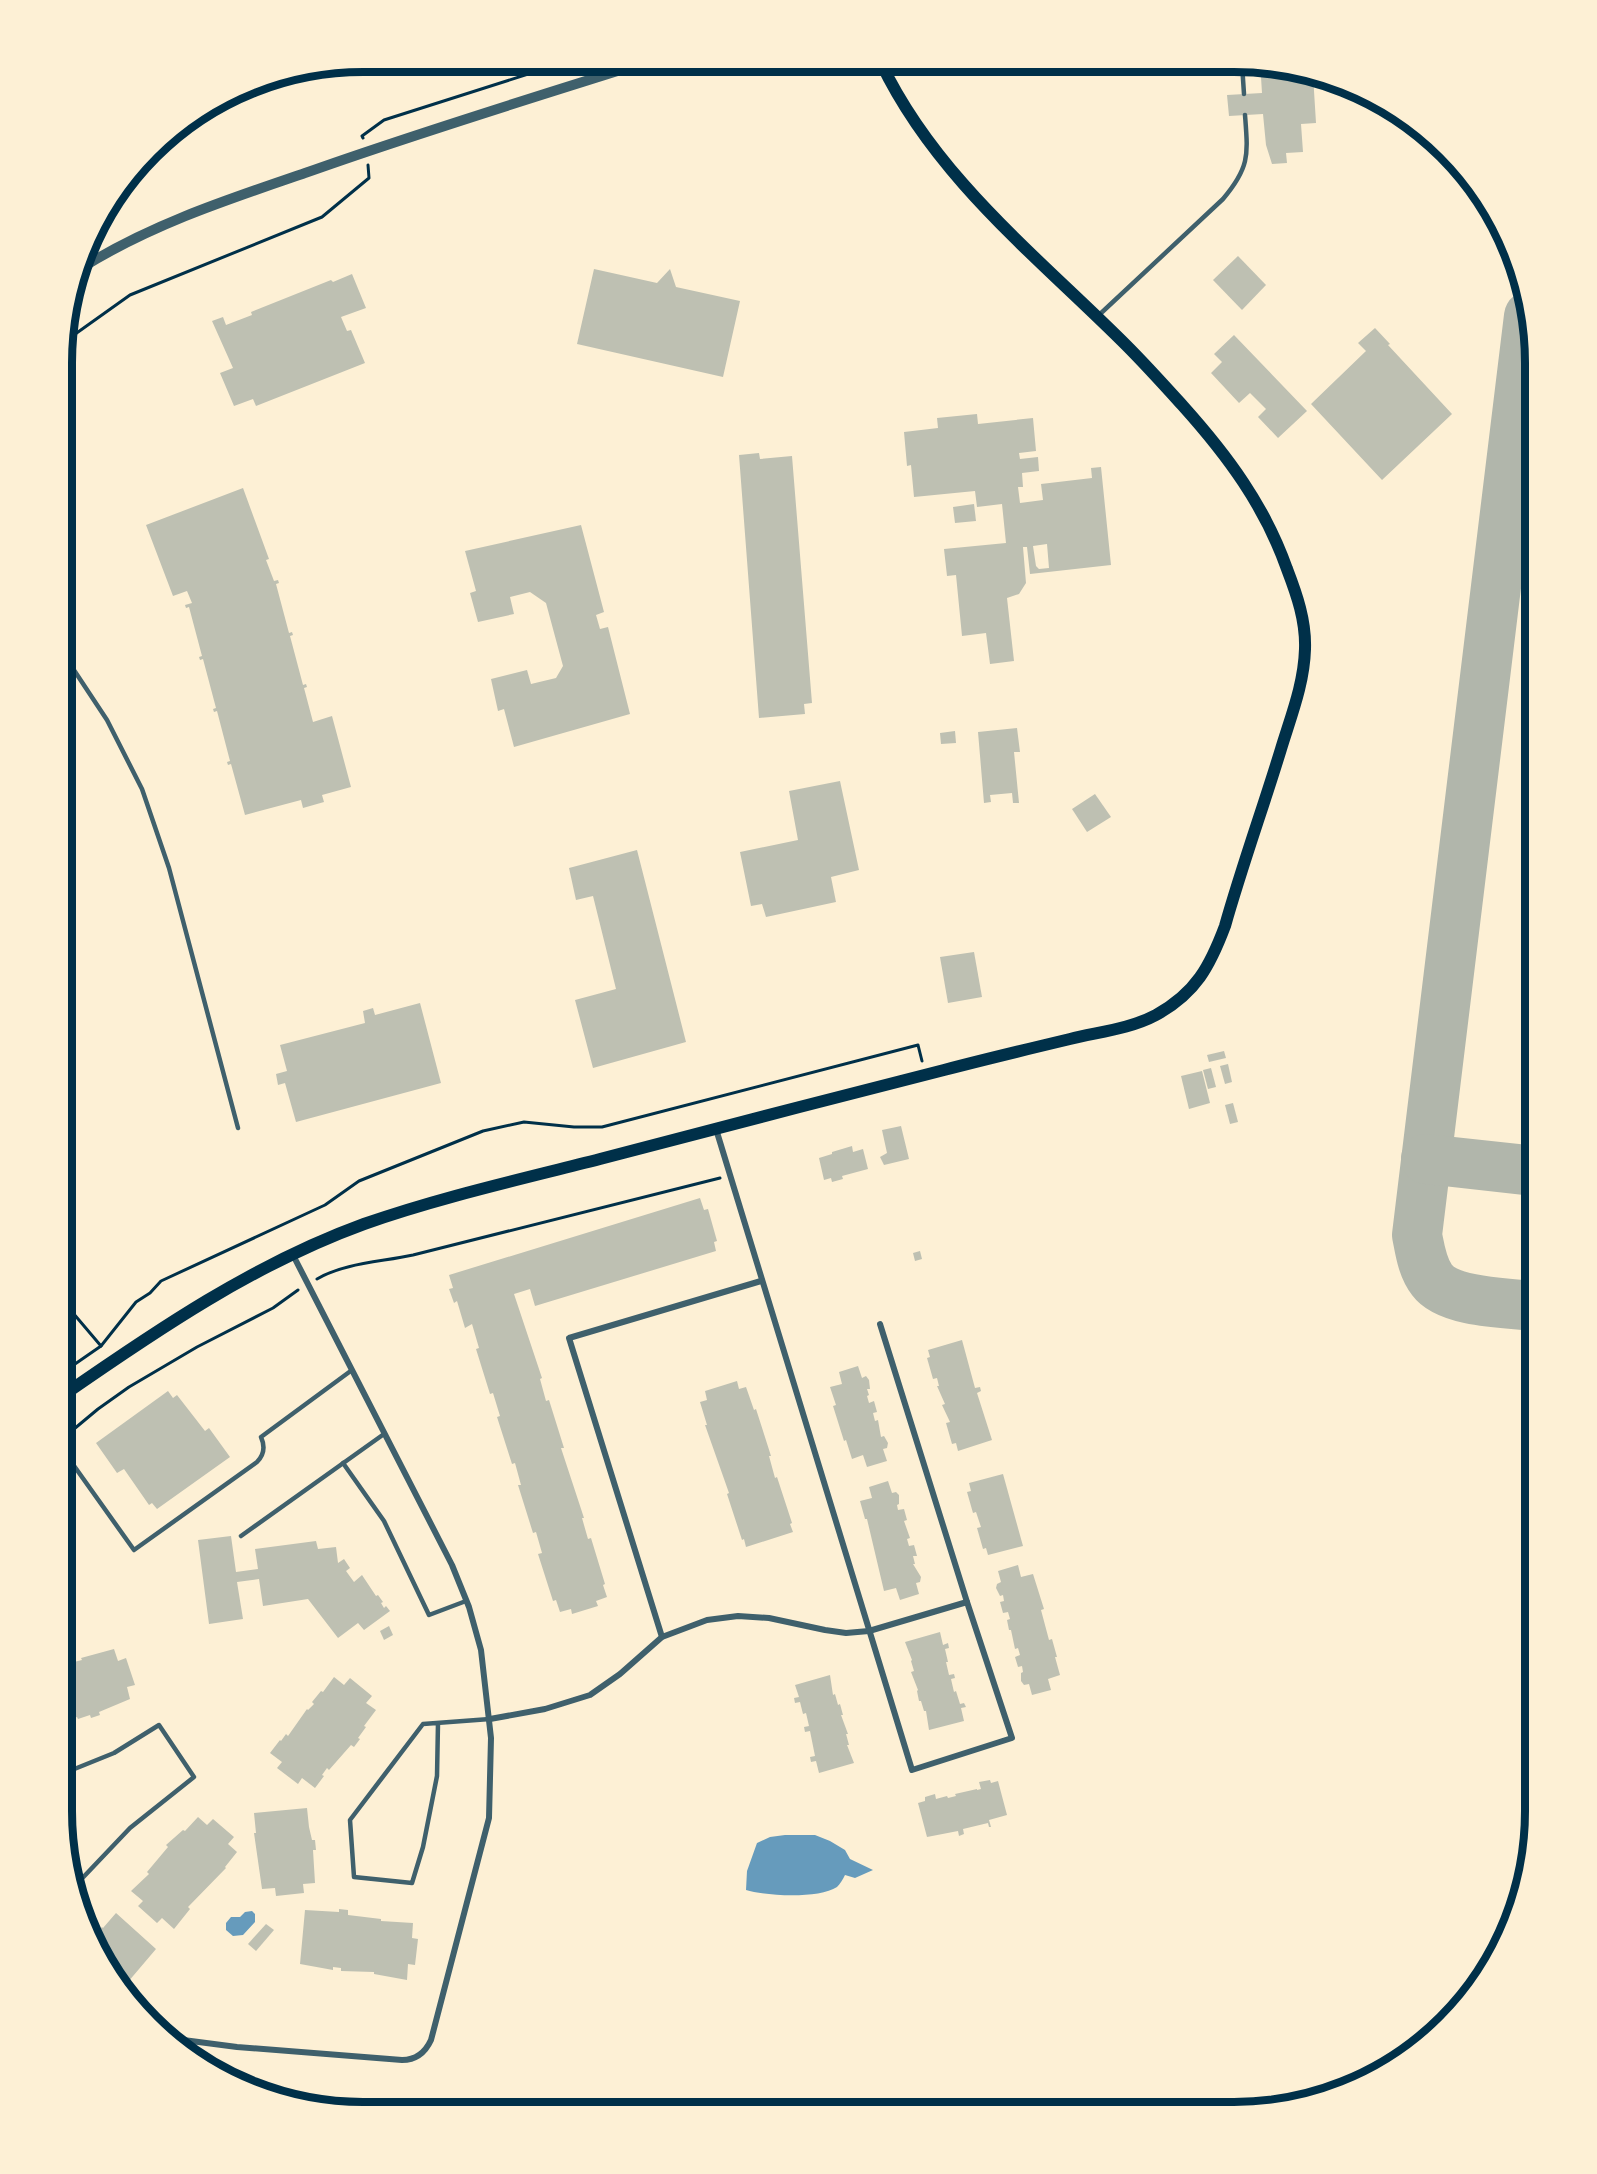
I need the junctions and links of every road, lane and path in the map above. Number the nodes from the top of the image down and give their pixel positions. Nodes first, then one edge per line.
1 (535, 72) edge
2 (602, 72) edge
3 (615, 72) edge
4 (886, 72) edge
5 (1243, 72) edge
6 (603, 76) junction
7 (1244, 94) dead end
8 (1245, 115) dead end
9 (367, 152) junction
10 (89, 264) edge
11 (1097, 317) junction
12 (73, 335) edge
13 (72, 667) edge
14 (918, 1045) dead end
15 (238, 1128) dead end
16 (716, 1129) junction
17 (719, 1179) dead end
18 (293, 1255) junction
19 (327, 1273) dead end
20 (761, 1281) junction
21 (292, 1293) dead end
22 (72, 1312) edge
23 (880, 1324) dead end
24 (101, 1346) junction
25 (72, 1367) edge
26 (352, 1370) junction
27 (72, 1389) edge
28 (72, 1431) edge
29 (384, 1434) junction
30 (72, 1463) dead end
31 (343, 1463) junction
32 (242, 1536) dead end
33 (466, 1601) junction
34 (967, 1602) junction
35 (869, 1631) junction
36 (662, 1637) junction
37 (490, 1719) junction
38 (438, 1722) junction
39 (72, 1770) edge
40 (81, 1880) edge
41 (184, 2040) edge

1 - 9 path
2 - 6 lane
3 - 6 street
4 - 11 main road
5 - 7 lane
6 - 9 street
8 - 11 lane
9 - 10 street
9 - 12 path
11 - 16 main road
13 - 15 lane
14 - 24 path
16 - 18 main road
16 - 20 street
17 - 19 path
18 - 26 street
18 - 27 main road
20 - 35 street
20 - 36 street
21 - 28 path
22 - 24 path
23 - 34 street
24 - 25 path
26 - 29 street
26 - 30 lane
29 - 31 lane
29 - 33 street
31 - 32 lane
31 - 33 lane
33 - 37 street
34 - 35 street
34 - 35 street
35 - 36 street
36 - 37 street
37 - 38 lane
37 - 41 street
38 - 38 lane
39 - 40 lane

